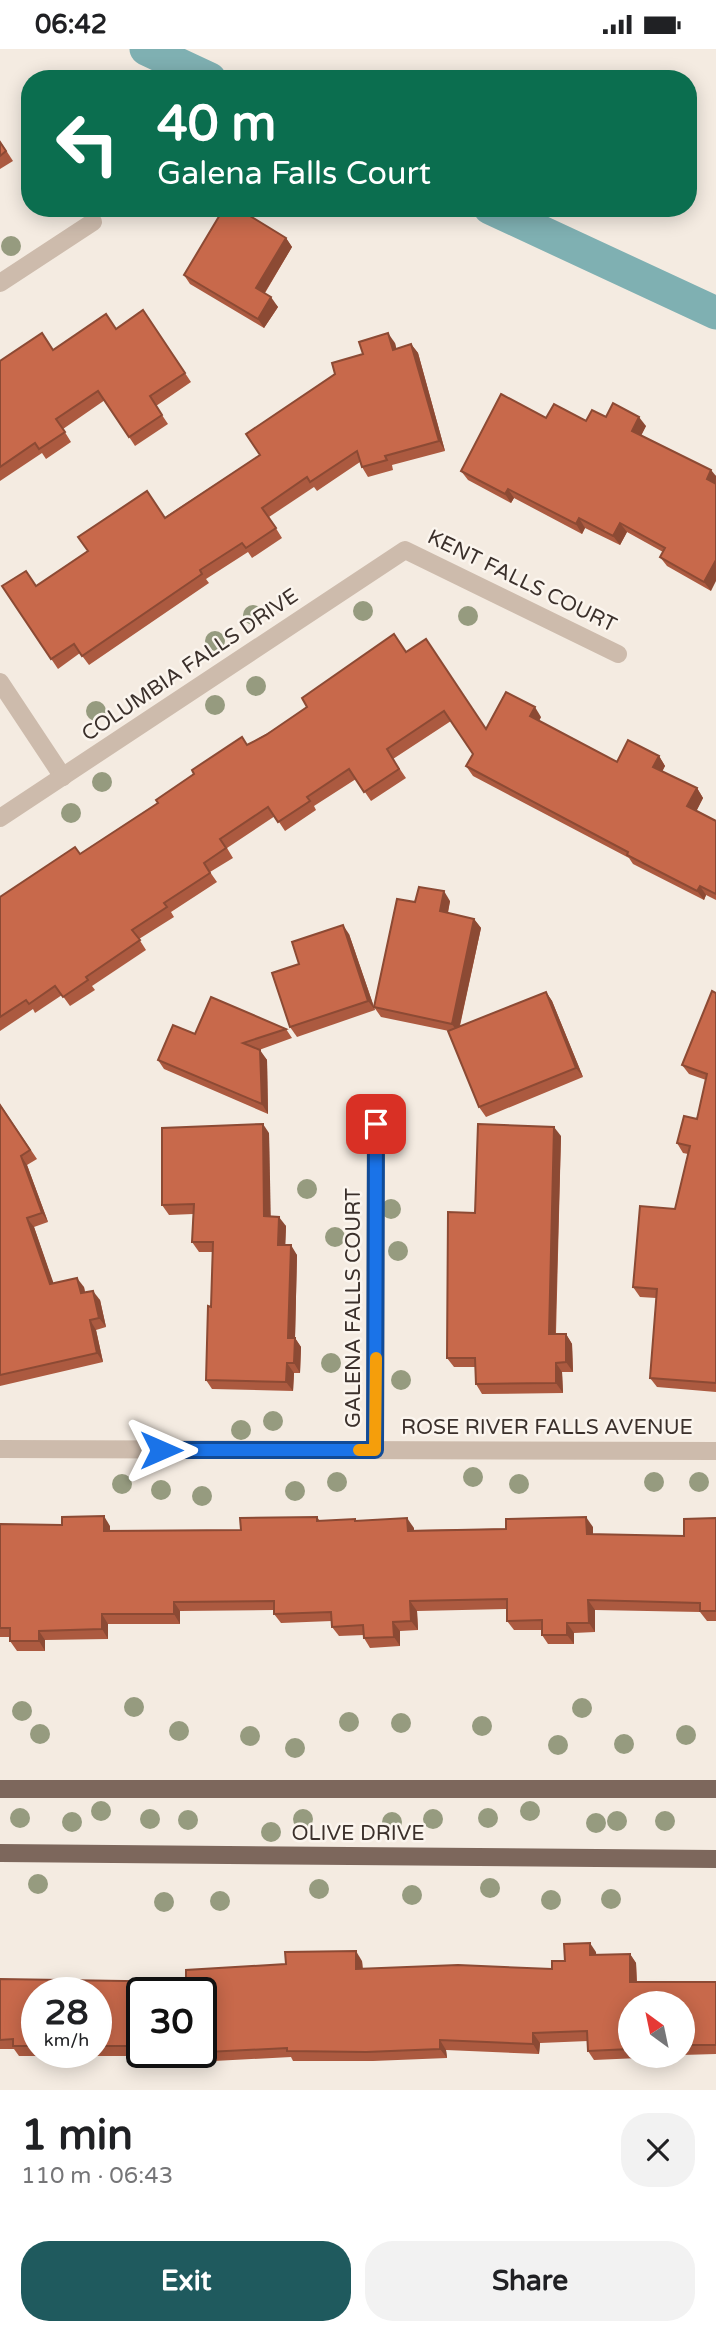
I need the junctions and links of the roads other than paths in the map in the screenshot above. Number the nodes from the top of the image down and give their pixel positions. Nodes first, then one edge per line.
1 (93, 222) dead end
2 (0, 283) edge
3 (405, 550) joint
4 (618, 654) dead end
5 (0, 682) edge
6 (63, 777) junction
7 (0, 818) edge
8 (376, 1124) dead end
9 (0, 1449) edge
10 (375, 1450) junction
11 (716, 1451) edge
12 (0, 1789) edge
13 (716, 1789) edge
14 (0, 1853) edge
15 (716, 1859) edge

1 - 2 street
3 - 4 street, KENT FALLS COURT
3 - 6 street, COLUMBIA FALLS DRIVE
5 - 6 street
6 - 7 street, COLUMBIA FALLS DRIVE
8 - 10 street, GALENA FALLS COURT
9 - 10 street, ROSE RIVER FALLS AVENUE
10 - 11 street, ROSE RIVER FALLS AVENUE
12 - 13 main road, OLIVE DRIVE
14 - 15 main road, OLIVE DRIVE

